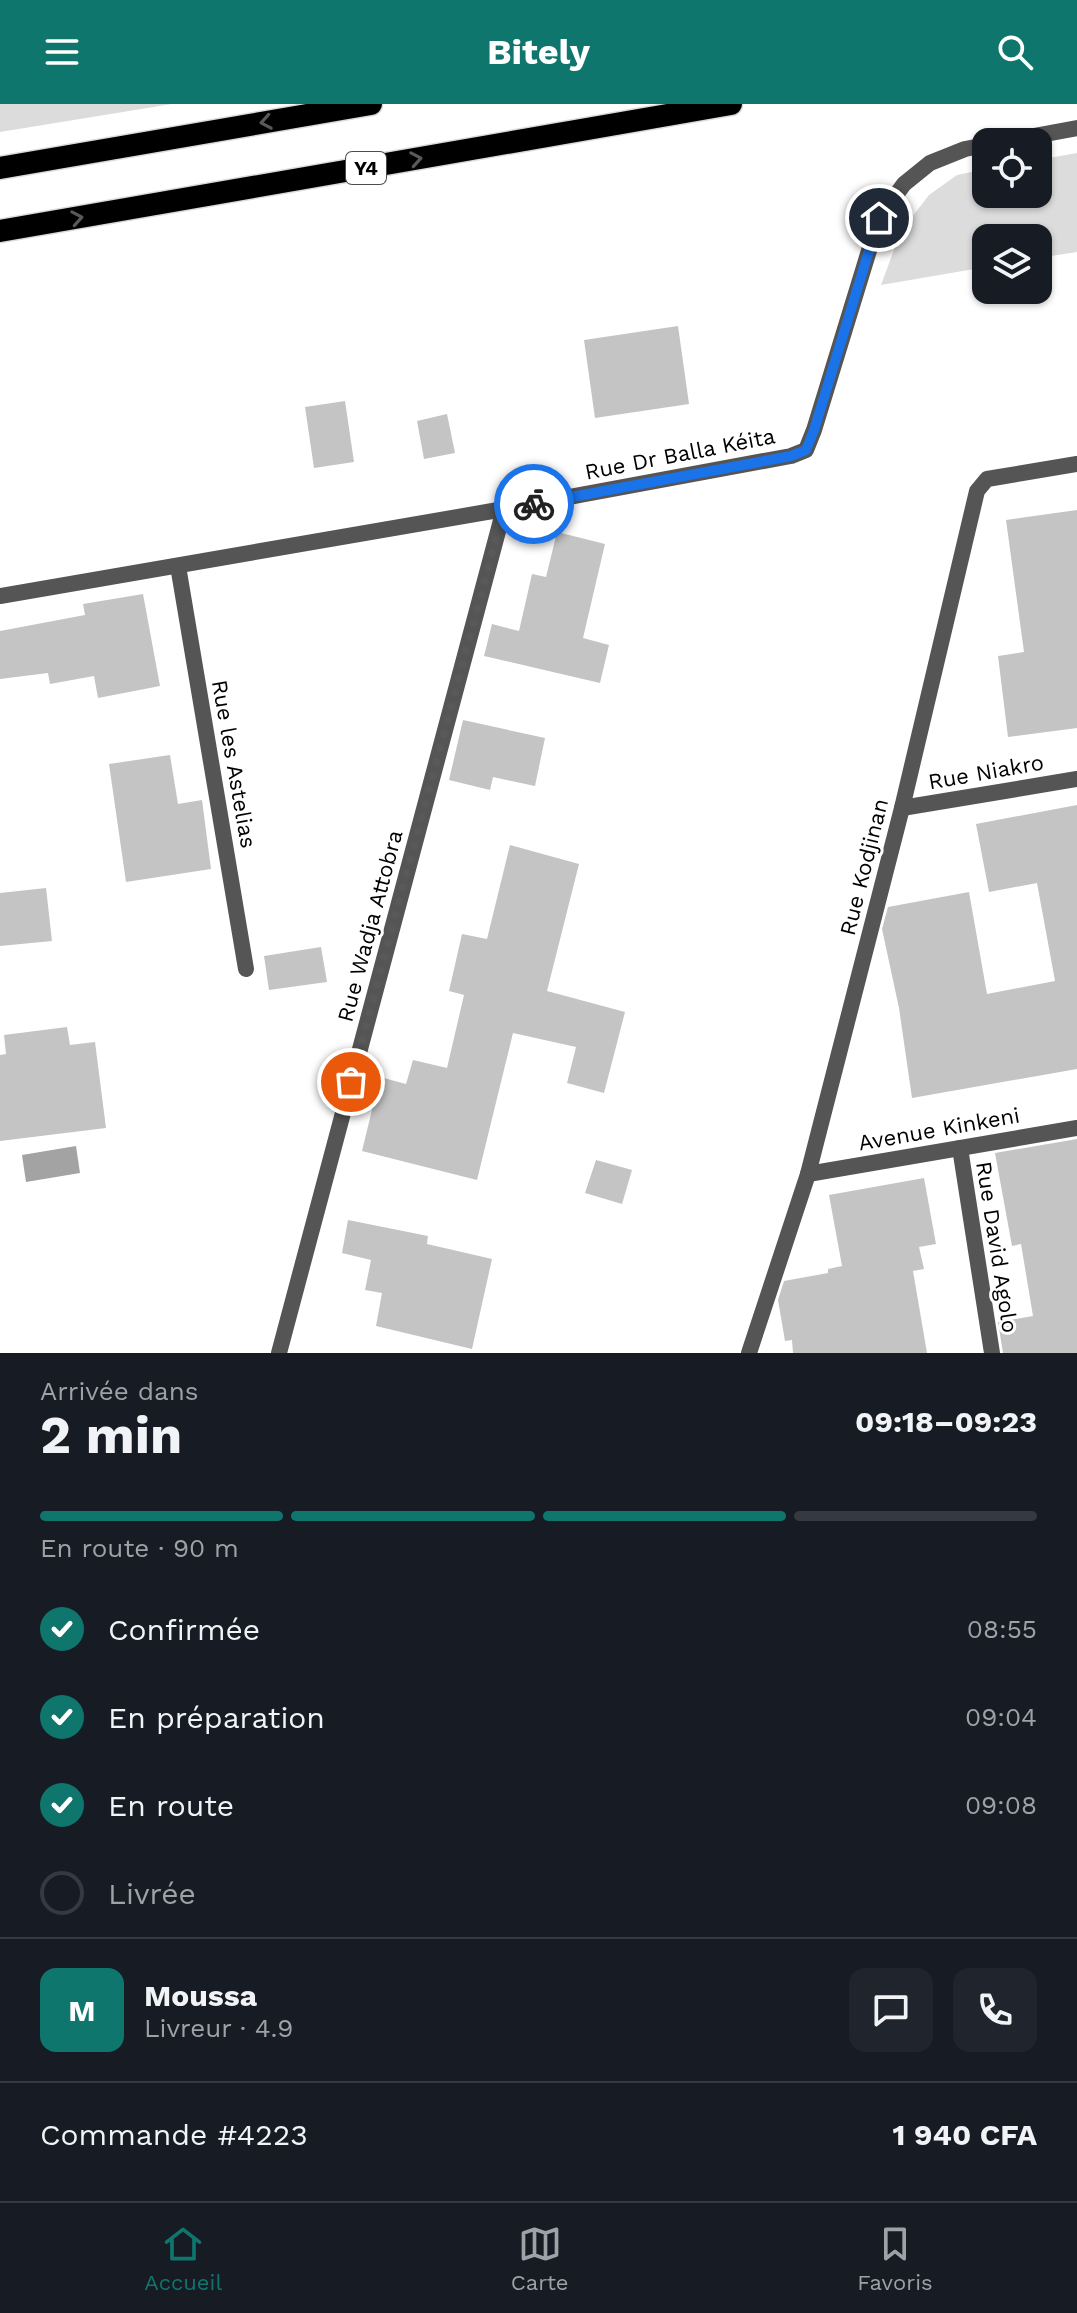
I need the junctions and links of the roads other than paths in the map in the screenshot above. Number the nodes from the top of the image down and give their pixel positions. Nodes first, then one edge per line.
1 (371, 104) edge
2 (731, 104) edge
3 (1077, 128) edge
4 (1052, 133) edge
5 (972, 148) edge
6 (0, 168) edge
7 (0, 231) edge
8 (1077, 464) edge
9 (504, 509) junction
10 (178, 566) junction
11 (0, 596) edge
12 (1077, 779) edge
13 (902, 808) junction
14 (246, 969) dead end
15 (1077, 1128) edge
16 (960, 1148) junction
17 (808, 1174) junction
18 (279, 1353) edge
19 (749, 1353) edge
20 (992, 1353) edge

1 -> 6 highway
7 -> 2 highway, Y4
3 - 4 street
5 - 9 street, Rue Dr Balla Kéita
8 - 13 street, Rue Kodjinan
9 - 10 street, Rue Dr Balla Kéita
9 - 18 street, Rue Wadja Attobra
10 - 11 street, Rue Dr Balla Kéita
10 - 14 street, Rue les Astelias
12 - 13 street, Rue Niakro
13 - 17 street, Rue Kodjinan
15 - 16 street, Avenue Kinkeni
16 - 17 street, Avenue Kinkeni
16 - 20 street, Rue David Agolo
17 - 19 street, Rue Kodjinan

